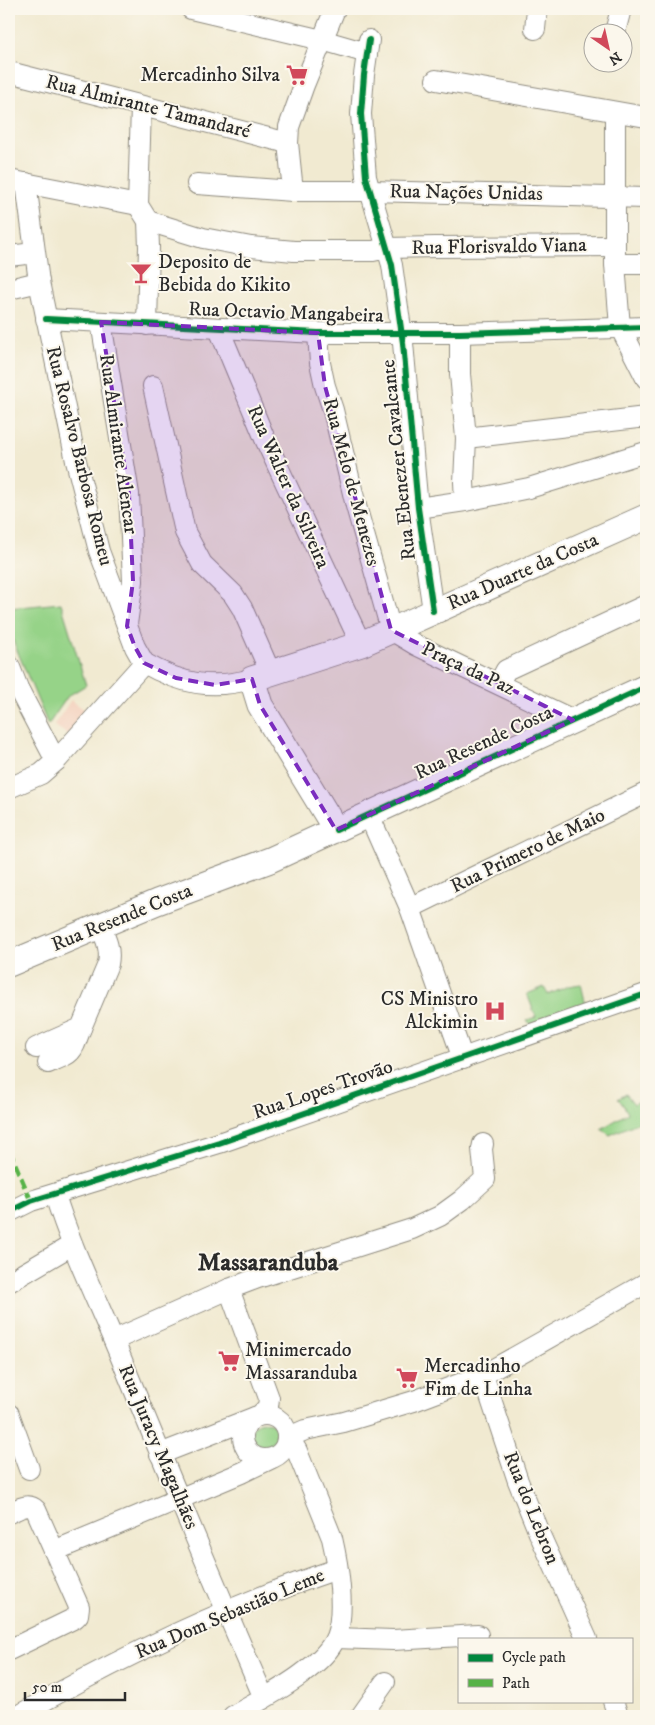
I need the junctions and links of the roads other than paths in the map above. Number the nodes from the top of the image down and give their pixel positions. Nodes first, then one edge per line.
1 (191, 9) edge
2 (335, 9) edge
3 (537, 9) edge
4 (621, 9) edge
5 (617, 22) edge
6 (535, 29) dead end
7 (322, 40) junction
8 (9, 72) edge
9 (436, 80) dead end
10 (142, 106) junction
11 (615, 112) junction
12 (646, 117) edge
13 (288, 143) junction
14 (17, 182) edge
15 (197, 184) dead end
16 (293, 191) junction
17 (370, 191) junction
18 (616, 197) junction
19 (646, 198) edge
20 (143, 213) junction
21 (387, 248) junction
22 (34, 253) junction
23 (615, 255) junction
24 (9, 256) edge
25 (646, 264) edge
26 (39, 282) junction
27 (9, 289) edge
28 (46, 319) junction
29 (101, 322) junction
30 (147, 325) junction
31 (620, 327) junction
32 (646, 327) edge
33 (219, 329) junction
34 (401, 332) junction
35 (318, 333) junction
36 (460, 333) junction
37 (646, 378) edge
38 (154, 386) dead end
39 (646, 417) edge
40 (466, 438) junction
41 (646, 452) edge
42 (465, 501) junction
43 (418, 508) junction
44 (646, 517) edge
45 (646, 605) edge
46 (433, 611) junction
47 (127, 626) junction
48 (392, 630) junction
49 (361, 644) junction
50 (144, 663) junction
51 (9, 665) edge
52 (262, 677) junction
53 (499, 683) junction
54 (646, 687) edge
55 (573, 720) junction
56 (56, 761) junction
57 (9, 788) edge
58 (646, 794) edge
59 (368, 815) junction
60 (336, 830) junction
61 (410, 908) junction
62 (100, 926) junction
63 (9, 964) edge
64 (646, 994) edge
65 (42, 1055) dead end
66 (463, 1059) junction
67 (484, 1144) dead end
68 (55, 1195) junction
69 (9, 1212) edge
70 (72, 1245) junction
71 (9, 1282) edge
72 (646, 1283) edge
73 (229, 1289) junction
74 (114, 1340) junction
75 (482, 1375) junction
76 (261, 1413) junction
77 (9, 1416) edge
78 (291, 1434) junction
79 (160, 1454) junction
80 (270, 1459) junction
81 (29, 1469) dead end
82 (180, 1499) junction
83 (9, 1513) edge
84 (54, 1551) junction
85 (337, 1569) junction
86 (226, 1611) junction
87 (478, 1635) dead end
88 (336, 1638) junction
89 (587, 1638) edge
90 (9, 1650) edge
91 (385, 1682) dead end
92 (264, 1698) junction
93 (613, 1702) edge
94 (17, 1716) edge
95 (233, 1716) edge
96 (361, 1716) edge
97 (618, 1716) edge

1 - 7 street
2 - 7 street
3 - 6 street
4 - 5 street
7 - 13 street
7 - 17 street, Rua Ebenezer Cavalcante
8 - 10 street, Rua Almirante Tamandaré
9 - 11 street
10 - 13 street, Rua Almirante Tamandaré
10 - 20 street
11 - 12 street
11 - 18 street
13 - 16 street
14 - 20 street, Rua Florisvaldo Viana
14 - 22 street, Rua Rosalvo Barbosa Romeu
15 - 16 street, Rua Nações Unidas
16 - 17 street, Rua Nações Unidas
17 - 18 street, Rua Nações Unidas
17 - 21 street, Rua Ebenezer Cavalcante
18 - 19 street, Rua Nações Unidas
18 - 23 street
20 - 21 street, Rua Florisvaldo Viana
20 - 30 street
21 - 23 street, Rua Florisvaldo Viana
21 - 34 street, Rua Ebenezer Cavalcante
22 - 24 street
22 - 26 street, Rua Rosalvo Barbosa Romeu
23 - 25 street, Rua Florisvaldo Viana
23 - 31 street
26 - 27 street
26 - 28 street, Rua Rosalvo Barbosa Romeu
28 - 29 street, Rua Octavio Mangabeira
28 - 47 street, Rua Rosalvo Barbosa Romeu
29 - 30 street, Rua Octavio Mangabeira
29 - 47 street, Rua Almirante Alencar
30 - 33 street, Rua Octavio Mangabeira
31 - 32 street, Rua Octavio Mangabeira
31 - 36 street, Rua Octavio Mangabeira
31 - 37 street
33 - 35 street, Rua Octavio Mangabeira
33 - 49 street, Rua Walter da Silveira
34 - 35 street, Rua Octavio Mangabeira
34 - 36 street, Rua Octavio Mangabeira
34 - 43 street, Rua Ebenezer Cavalcante
35 - 48 street, Rua Melo de Menezes
36 - 40 street
38 - 52 street
39 - 40 street
40 - 42 street
41 - 42 street
42 - 43 street
43 - 46 street, Rua Ebenezer Cavalcante
44 - 46 main road, Rua Duarte da Costa
45 - 53 street
46 - 48 main road, Rua Duarte da Costa
47 - 50 street, Rua Rosalvo Barbosa Romeu
48 - 49 main road, Rua Duarte da Costa
48 - 53 street, Praça da Paz
49 - 52 main road, Rua Duarte da Costa
50 - 52 street, Rua Duarte da Costa
50 - 56 street
51 - 56 street
52 - 60 main road
53 - 55 street, Praça da Paz
54 - 55 main road, Rua Resende Costa
55 - 59 main road, Rua Resende Costa
56 - 57 street
58 - 61 street, Rua Primero de Maio
59 - 60 main road, Rua Resende Costa
59 - 61 street
60 - 62 main road, Rua Resende Costa
61 - 66 street
62 - 63 main road, Rua Resende Costa
62 - 65 street
64 - 66 street, Rua Lopes Trovão
66 - 68 street, Rua Lopes Trovão
67 - 73 street
68 - 69 street, Rua Lopes Trovão
68 - 70 street, Rua Juracy Magalhães
70 - 71 street
70 - 74 street, Rua Juracy Magalhães
72 - 75 street
73 - 74 street
73 - 76 street
74 - 79 street, Rua Juracy Magalhães
75 - 78 street
75 - 89 street, Rua do Lebron
76 - 78 street
76 - 79 street
76 - 80 street
77 - 81 street
78 - 80 street
78 - 85 street
79 - 82 street, Rua Juracy Magalhães
80 - 82 street
82 - 84 street
82 - 86 street, Rua Juracy Magalhães
83 - 84 street
84 - 90 street
85 - 86 street, Rua Dom Sebastião Leme
85 - 88 street
86 - 92 street, Rua Juracy Magalhães
86 - 94 street, Rua Dom Sebastião Leme
87 - 88 street
88 - 92 street
91 - 96 street
92 - 95 street
93 - 97 street

